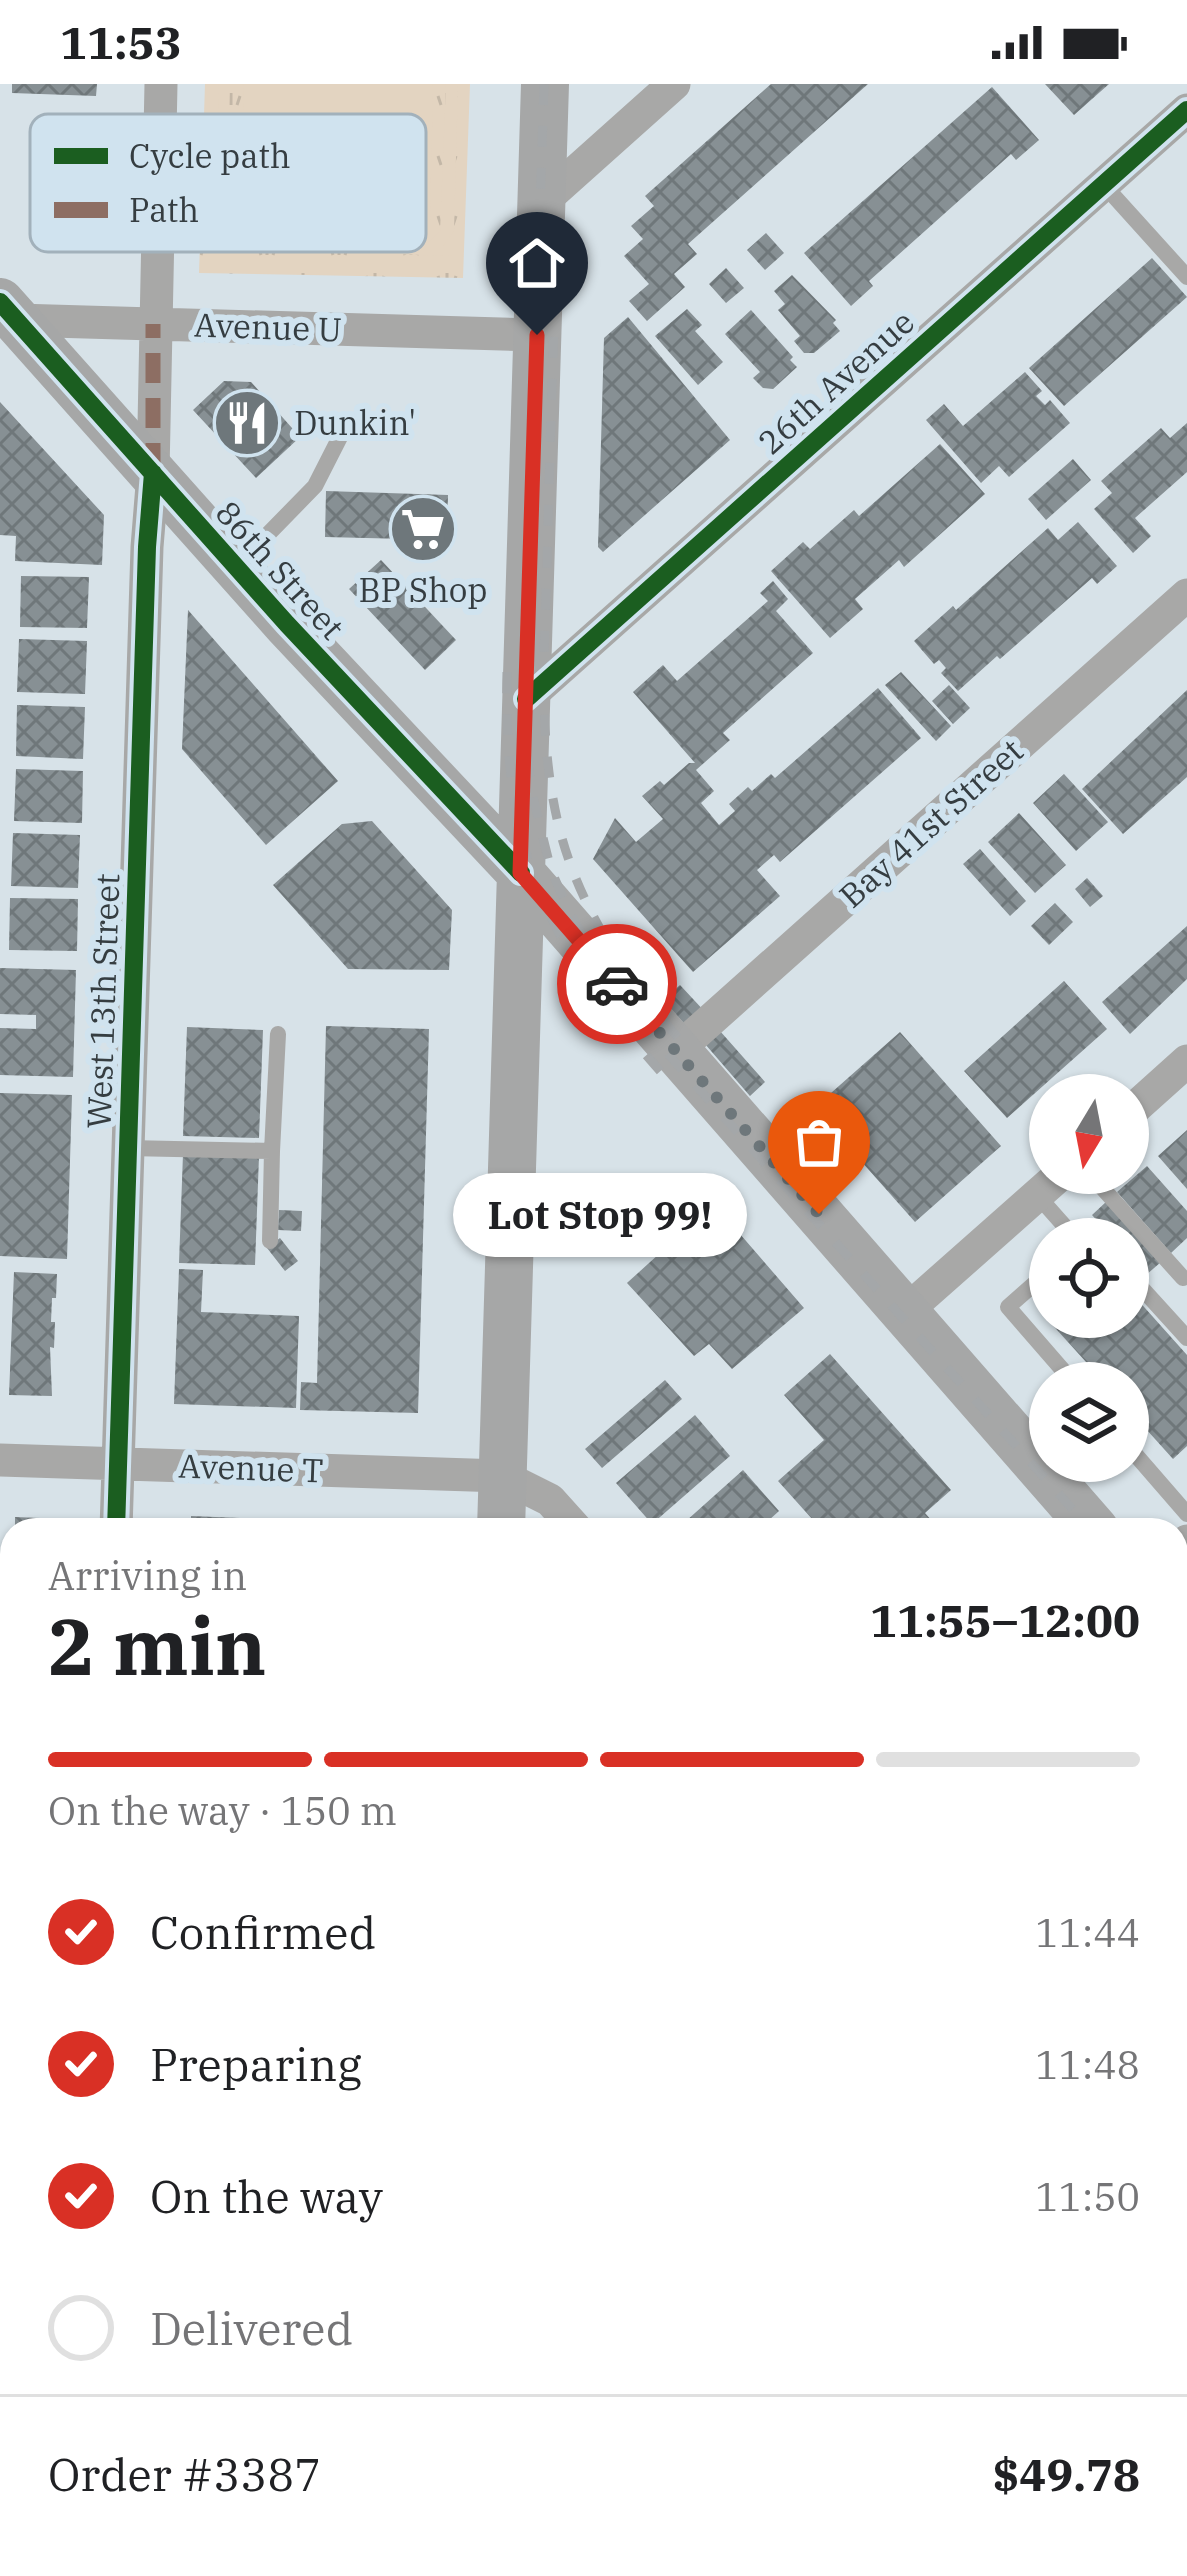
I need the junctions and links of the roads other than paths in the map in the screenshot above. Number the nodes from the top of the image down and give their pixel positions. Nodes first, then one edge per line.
1 (161, 84) edge
2 (545, 84) edge
3 (674, 84) edge
4 (1187, 110) edge
5 (160, 114) edge
6 (1103, 184) junction
7 (542, 202) junction
8 (155, 252) edge
9 (1187, 277) edge
10 (6, 314) edge
11 (153, 324) junction
12 (537, 335) junction
13 (342, 433) dead end
14 (153, 473) junction
15 (236, 567) junction
16 (1187, 595) edge
17 (526, 699) junction
18 (520, 873) junction
19 (278, 1034) dead end
20 (676, 1051) junction
21 (1187, 1061) edge
22 (1149, 1095) edge
23 (128, 1148) junction
24 (272, 1151) junction
25 (1039, 1194) edge
26 (1108, 1194) edge
27 (270, 1241) dead end
28 (1183, 1278) dead end
29 (1029, 1288) edge
30 (1149, 1296) edge
31 (905, 1312) junction
32 (1029, 1331) edge
33 (1035, 1338) edge
34 (1187, 1338) edge
35 (1056, 1362) edge
36 (0, 1460) edge
37 (118, 1464) junction
38 (1149, 1470) edge
39 (502, 1476) junction
40 (1187, 1514) edge
41 (116, 1518) edge
42 (501, 1518) edge
43 (566, 1518) edge
44 (1085, 1518) edge

1 - 5 street, West 13th Street
2 - 7 main road
3 - 7 street
4 - 6 street, 26th Avenue
6 - 9 lane
6 - 17 street, 26th Avenue
7 - 12 main road
8 - 11 street, West 13th Street
10 - 11 street, Avenue U
10 - 14 main road, 86th Street
11 - 12 street, Avenue U
11 - 14 street, West 13th Street
12 - 17 main road
13 - 15 lane
14 - 15 main road, 86th Street
14 - 23 street, West 13th Street
15 - 18 main road, 86th Street
16 - 20 street, Bay 41st Street
17 - 18 main road
18 - 20 main road, 86th Street
18 - 39 main road
19 - 24 lane
20 - 31 main road, 86th Street
21 - 22 street
23 - 24 lane
23 - 37 street, West 13th Street
24 - 27 lane
25 - 31 street
26 - 28 lane
29 - 32 lane
30 - 34 lane
31 - 44 main road, 86th Street
33 - 35 lane
36 - 37 street, Avenue T
37 - 39 street, Avenue T
37 - 41 street, West 13th Street
38 - 40 lane
39 - 42 main road
39 - 43 street

